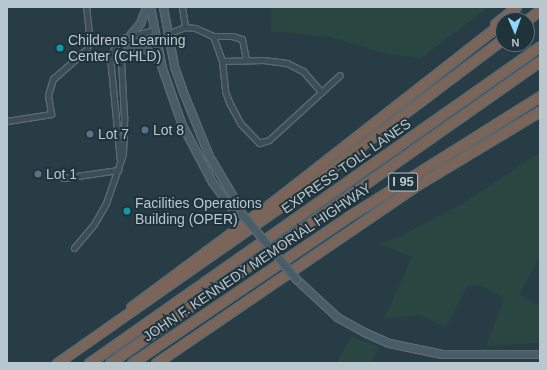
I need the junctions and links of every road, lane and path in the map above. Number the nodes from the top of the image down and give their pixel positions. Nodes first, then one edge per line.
1 (86, 7) edge
2 (146, 7) edge
3 (150, 7) edge
4 (162, 7) edge
5 (182, 7) edge
6 (516, 7) edge
7 (186, 28) junction
8 (495, 28) edge
9 (154, 30) junction
10 (167, 34) junction
11 (130, 35) junction
12 (213, 36) junction
13 (156, 41) junction
14 (477, 41) junction
15 (495, 45) edge
16 (540, 46) edge
17 (127, 49) junction
18 (246, 60) junction
19 (222, 61) junction
20 (540, 61) edge
21 (162, 68) junction
22 (340, 75) dead end
23 (321, 92) junction
24 (540, 96) edge
25 (540, 111) edge
26 (540, 117) edge
27 (7, 121) edge
28 (120, 161) junction
29 (118, 170) junction
30 (63, 178) dead end
31 (396, 200) junction
32 (240, 213) junction
33 (74, 248) dead end
34 (105, 329) junction
35 (540, 354) edge
36 (57, 363) edge
37 (89, 363) edge
38 (110, 363) edge
39 (132, 363) edge
40 (156, 363) edge

1 - 27 street
2 - 11 main road
3 - 9 main road
4 - 10 main road
5 - 7 street
6 - 14 highway
7 - 10 street
7 - 12 street
8 - 14 highway
9 - 10 main road
9 - 11 street
9 - 13 main road
10 - 13 main road
10 - 32 main road
11 - 28 street
12 - 18 street
12 - 19 street
13 - 17 street
13 - 21 main road
14 - 34 highway
15 - 34 highway, JOHN F. KENNEDY MEMORIAL HIGHWAY
16 - 37 highway, EXPRESS TOLL LANES
17 - 21 main road
17 - 28 street
18 - 19 street
18 - 23 street
19 - 23 street
20 - 38 highway, EXPRESS TOLL LANES
21 - 32 main road
22 - 23 street
24 - 39 highway, JOHN F. KENNEDY MEMORIAL HIGHWAY / I 95
25 - 31 highway
26 - 31 highway
28 - 29 street
29 - 30 street
29 - 33 street
31 - 40 highway
32 - 35 main road, bridge
34 - 36 highway, JOHN F. KENNEDY MEMORIAL HIGHWAY

